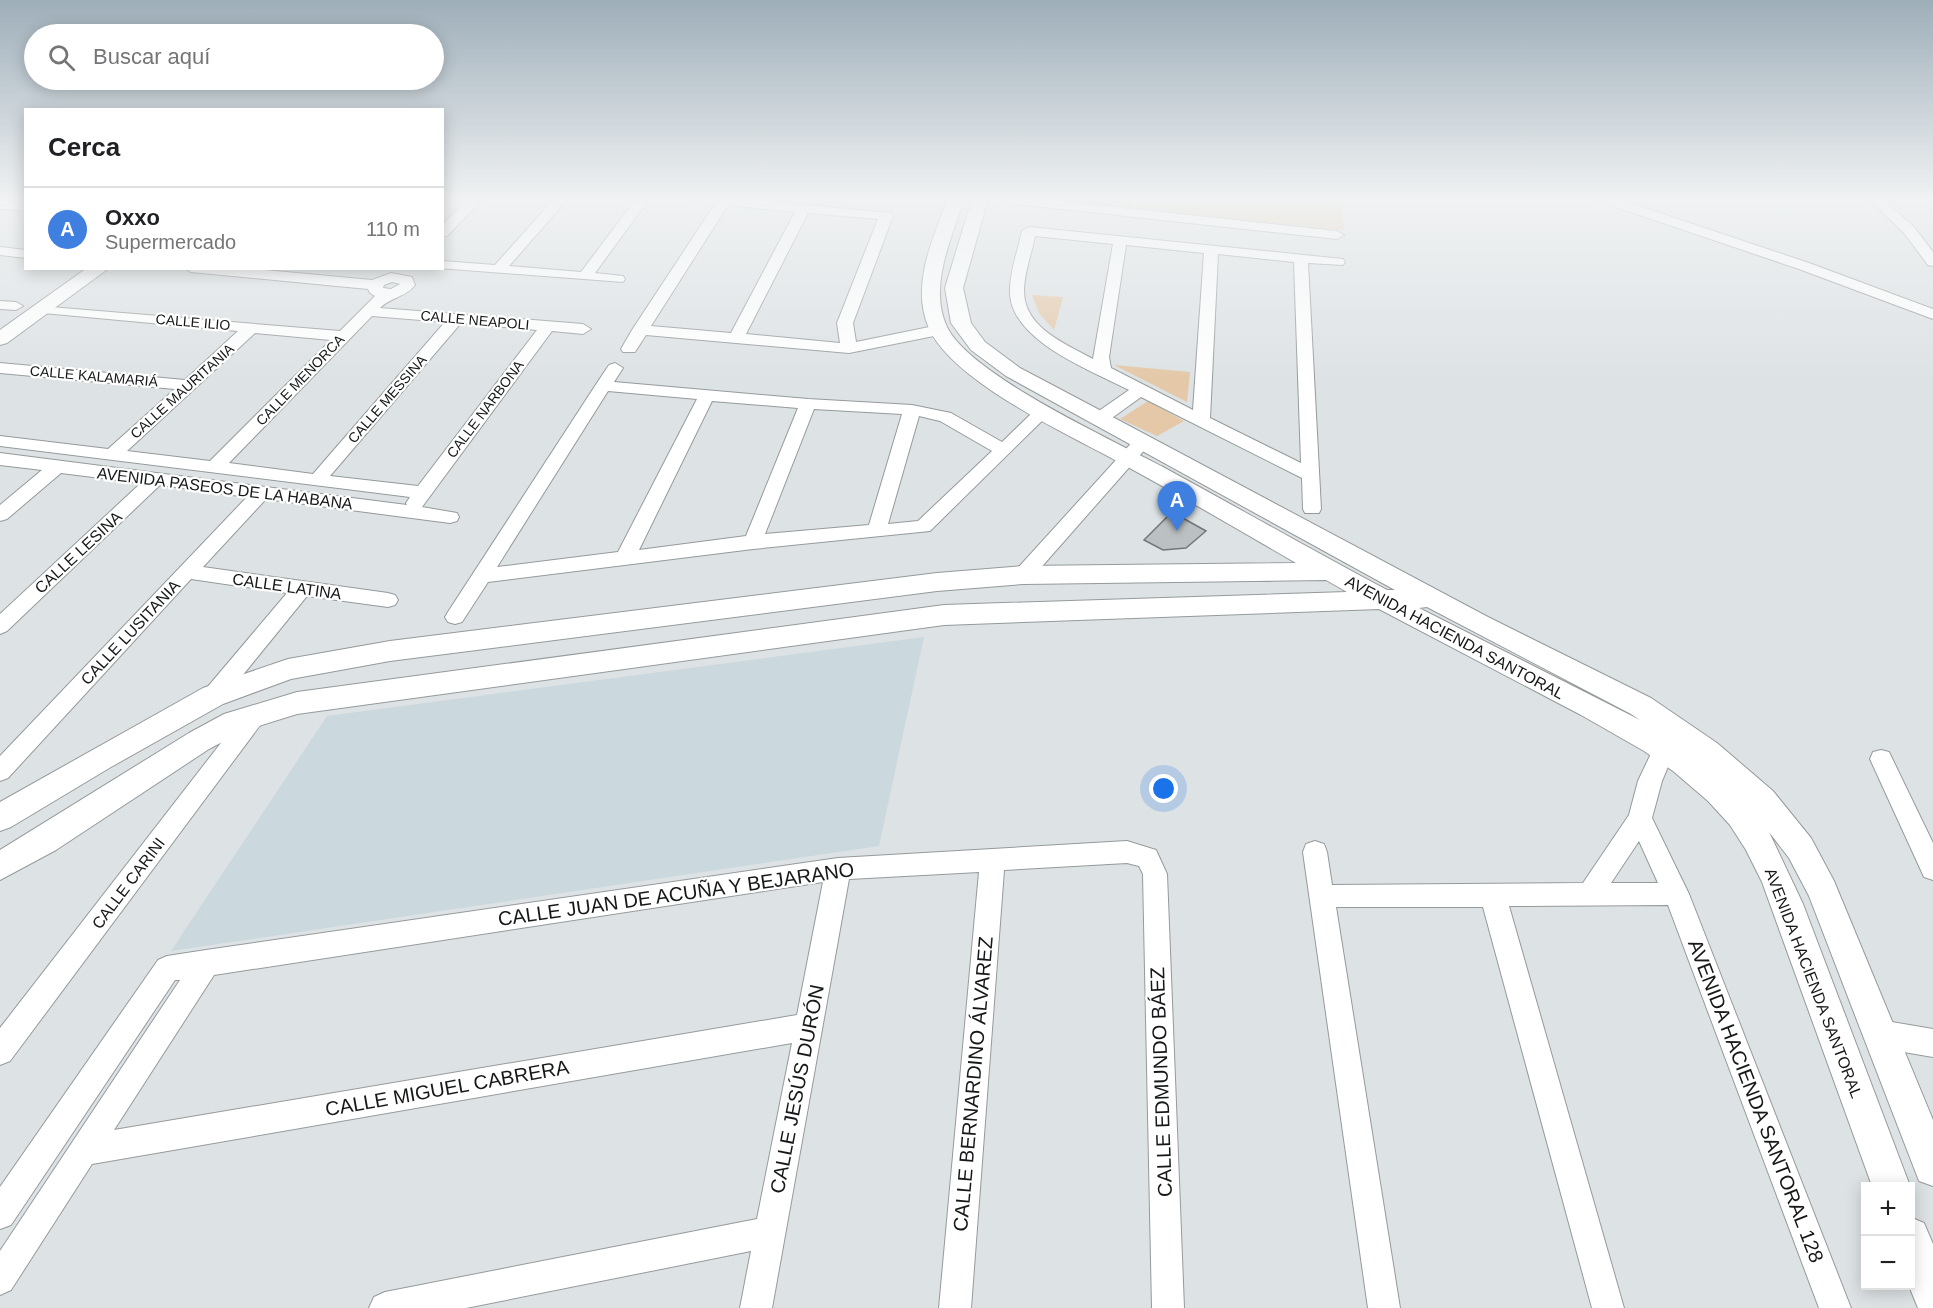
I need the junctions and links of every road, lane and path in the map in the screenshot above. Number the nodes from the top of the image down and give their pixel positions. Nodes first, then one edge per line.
1 (507, 260) edge
2 (597, 260) edge
3 (686, 260) edge
4 (776, 260) edge
5 (869, 260) edge
6 (935, 260) edge
7 (961, 260) edge
8 (1023, 260) edge
9 (1117, 260) edge
10 (1210, 260) edge
11 (1301, 260) edge
12 (1320, 260) edge
13 (1786, 260) edge
14 (1338, 262) dead end
15 (444, 265) edge
16 (499, 269) junction
17 (69, 270) edge
18 (97, 270) edge
19 (209, 270) edge
20 (404, 273) edge
21 (585, 276) junction
22 (618, 279) dead end
23 (380, 289) junction
24 (43, 309) junction
25 (5, 310) edge
26 (368, 311) junction
27 (1933, 314) edge
28 (457, 318) junction
29 (548, 326) junction
30 (252, 327) junction
31 (583, 329) dead end
32 (640, 330) junction
33 (939, 330) junction
34 (344, 336) junction
35 (736, 338) junction
36 (0, 339) edge
37 (849, 348) junction
38 (629, 349) dead end
39 (0, 368) edge
40 (615, 368) dead end
41 (1104, 371) junction
42 (189, 385) junction
43 (603, 386) junction
44 (1140, 390) junction
45 (707, 395) junction
46 (808, 404) junction
47 (912, 410) junction
48 (1043, 412) junction
49 (1099, 419) junction
50 (1201, 422) junction
51 (0, 441) edge
52 (1003, 450) junction
53 (1135, 450) junction
54 (112, 454) junction
55 (0, 459) edge
56 (57, 466) junction
57 (215, 467) junction
58 (1310, 475) junction
59 (156, 479) junction
60 (317, 480) junction
61 (261, 492) junction
62 (423, 493) junction
63 (1311, 509) dead end
64 (409, 511) junction
65 (0, 515) edge
66 (450, 517) dead end
67 (877, 531) junction
68 (753, 542) junction
69 (625, 558) junction
70 (1378, 570) junction
71 (1331, 571) junction
72 (187, 572) junction
73 (1023, 575) junction
74 (481, 576) junction
75 (302, 588) junction
76 (1432, 598) junction
77 (388, 600) dead end
78 (1385, 600) junction
79 (455, 617) dead end
80 (0, 626) edge
81 (213, 696) junction
82 (256, 714) junction
83 (1664, 750) junction
84 (1881, 759) dead end
85 (0, 771) edge
86 (0, 818) edge
87 (1640, 818) junction
88 (1315, 852) dead end
89 (1147, 858) joint
90 (992, 860) junction
91 (0, 866) edge
92 (838, 869) junction
93 (1933, 869) edge
94 (1676, 894) junction
95 (1322, 896) junction
96 (1493, 896) junction
97 (1589, 896) junction
98 (206, 963) junction
99 (808, 1027) junction
100 (1880, 1034) junction
101 (1933, 1043) edge
102 (0, 1051) edge
103 (85, 1150) junction
104 (1933, 1167) edge
105 (1889, 1182) edge
106 (0, 1214) edge
107 (770, 1233) junction
108 (0, 1280) edge
109 (385, 1308) edge
110 (756, 1308) edge
111 (955, 1308) edge
112 (1168, 1308) edge
113 (1384, 1308) edge
114 (1608, 1308) edge
115 (1835, 1308) edge

1 - 16 street
2 - 21 street
3 - 32 street
4 - 35 street
5 - 37 street
6 - 33 street, AVENIDA HACIENDA SANTORAL
7 - 49 street, AVENIDA HACIENDA SANTORAL
8 - 41 street
9 - 41 street
10 - 50 street
11 - 58 street
12 - 14 street
13 - 27 street
15 - 16 street
16 - 21 street
17 - 25 street
18 - 24 street
19 - 23 street
20 - 23 street, CALLE MENORCA
21 - 22 street
23 - 26 street, CALLE MENORCA
24 - 30 street, CALLE ILIO
24 - 36 street
26 - 28 street, CALLE NEAPOLI
26 - 34 street, CALLE MENORCA
28 - 29 street, CALLE NEAPOLI
28 - 60 street, CALLE MESSINA
29 - 31 street, CALLE NEAPOLI
29 - 62 street, CALLE NARBONA
30 - 34 street, CALLE ILIO
30 - 42 street, CALLE MAURITANIA
32 - 35 street
32 - 38 street
33 - 37 street
33 - 48 street, AVENIDA HACIENDA SANTORAL
34 - 57 street, CALLE MENORCA
35 - 37 street
39 - 42 street, CALLE KALAMARIÁ
40 - 43 street
41 - 44 street
42 - 54 street, CALLE MAURITANIA
43 - 45 street
43 - 74 street
44 - 49 street
44 - 50 street
45 - 46 street
45 - 69 street
46 - 47 street
46 - 68 street
47 - 52 street
47 - 67 street
48 - 52 street
48 - 53 street, AVENIDA HACIENDA SANTORAL
49 - 53 street, AVENIDA HACIENDA SANTORAL
50 - 58 street
51 - 54 street, AVENIDA PASEOS DE LA HABANA
52 - 67 street
53 - 70 street, AVENIDA HACIENDA SANTORAL
53 - 71 street, AVENIDA HACIENDA SANTORAL
53 - 73 street
54 - 57 street, AVENIDA PASEOS DE LA HABANA
55 - 56 street, AVENIDA PASEOS DE LA HABANA
56 - 59 street, AVENIDA PASEOS DE LA HABANA
56 - 65 street
57 - 60 street, AVENIDA PASEOS DE LA HABANA
58 - 63 street
59 - 61 street, AVENIDA PASEOS DE LA HABANA
59 - 80 street, CALLE LESINA
60 - 62 street, AVENIDA PASEOS DE LA HABANA
61 - 64 street, AVENIDA PASEOS DE LA HABANA
61 - 72 street, CALLE LUSITANIA
62 - 64 street, CALLE NARBONA
64 - 66 street, AVENIDA PASEOS DE LA HABANA
67 - 68 street
68 - 69 street
69 - 74 street
70 - 71 street
70 - 76 street, AVENIDA HACIENDA SANTORAL
71 - 73 street
71 - 78 street, AVENIDA HACIENDA SANTORAL
72 - 75 street, CALLE LATINA
72 - 85 street, CALLE LUSITANIA
73 - 81 street
74 - 79 street
75 - 77 street, CALLE LATINA
75 - 81 street
76 - 78 street
76 - 100 street, AVENIDA HACIENDA SANTORAL
78 - 82 street
78 - 83 street, AVENIDA HACIENDA SANTORAL
81 - 86 street
82 - 91 street
82 - 102 street, CALLE CARINI
83 - 87 street
83 - 105 street, AVENIDA HACIENDA SANTORAL
84 - 93 street
87 - 94 street, AVENIDA HACIENDA SANTORAL 128
87 - 97 street
88 - 95 street
89 - 90 street, CALLE JUAN DE ACUÑA Y BEJARANO
89 - 112 street, CALLE EDMUNDO BÁEZ
90 - 92 street, CALLE JUAN DE ACUÑA Y BEJARANO
90 - 111 street, CALLE BERNARDINO ÁLVAREZ
92 - 98 street, CALLE JUAN DE ACUÑA Y BEJARANO
92 - 99 street, CALLE JESÚS DURÓN
94 - 97 street
94 - 115 street, AVENIDA HACIENDA SANTORAL 128
95 - 96 street
95 - 113 street
96 - 97 street
96 - 114 street
98 - 103 street
98 - 106 street, CALLE JUAN DE ACUÑA Y BEJARANO
99 - 103 street, CALLE MIGUEL CABRERA
99 - 107 street, CALLE JESÚS DURÓN
100 - 101 street
100 - 104 street, AVENIDA HACIENDA SANTORAL
103 - 108 street
107 - 109 street
107 - 110 street, CALLE JESÚS DURÓN

